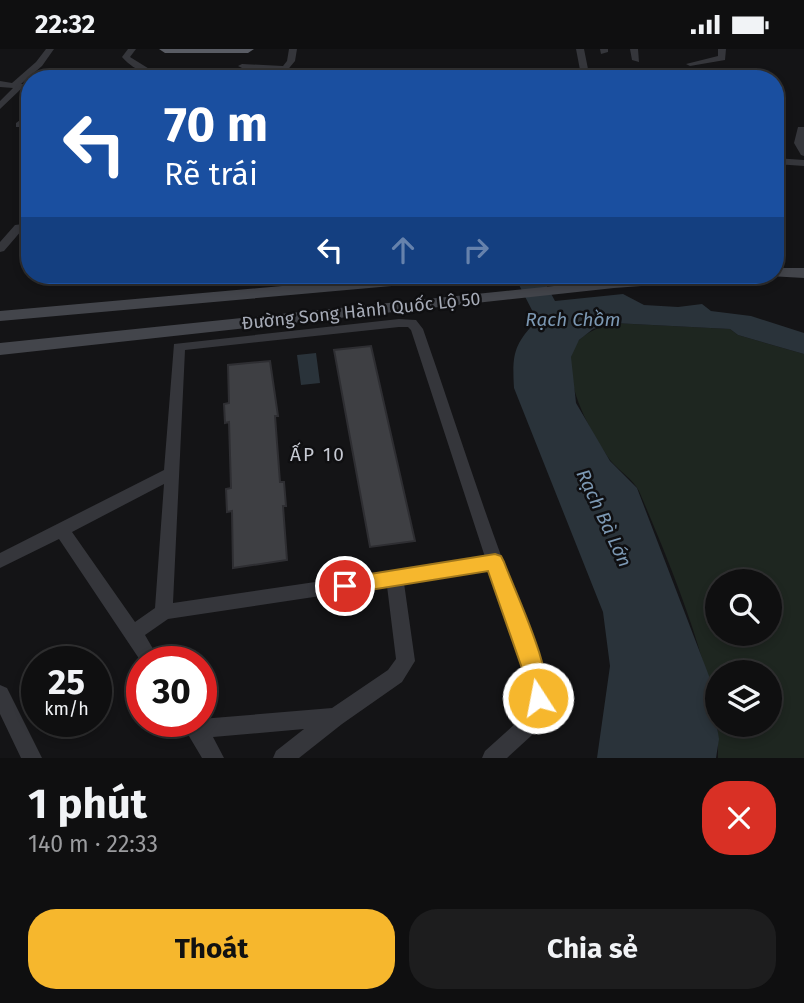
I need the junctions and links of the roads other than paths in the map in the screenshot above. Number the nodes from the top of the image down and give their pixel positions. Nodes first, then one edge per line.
1 (50, 49) edge
2 (132, 49) edge
3 (164, 49) edge
4 (206, 49) edge
5 (248, 49) edge
6 (293, 49) edge
7 (580, 49) edge
8 (634, 49) edge
9 (722, 49) edge
10 (636, 60) dead end
11 (690, 64) dead end
12 (284, 68) joint
13 (33, 70) edge
14 (140, 70) edge
15 (244, 70) edge
16 (584, 70) edge
17 (21, 81) edge
18 (0, 85) edge
19 (16, 86) junction
20 (21, 86) edge
21 (0, 106) edge
22 (801, 129) dead end
23 (804, 153) edge
24 (784, 162) edge
25 (804, 163) edge
26 (21, 227) edge
27 (0, 249) edge
28 (784, 261) edge
29 (804, 262) edge
30 (784, 273) edge
31 (804, 273) edge
32 (358, 284) edge
33 (619, 284) edge
34 (0, 316) edge
35 (0, 349) edge
36 (172, 473) junction
37 (61, 529) junction
38 (0, 561) edge
39 (495, 562) junction
40 (395, 579) junction
41 (164, 612) junction
42 (132, 632) junction
43 (141, 646) edge
44 (0, 694) edge
45 (335, 717) junction
46 (217, 724) edge
47 (201, 737) edge
48 (32, 758) edge
49 (214, 758) edge
50 (283, 758) edge
51 (492, 758) edge

1 - 13 street
2 - 14 street
3 - 4 highway
4 - 5 highway
6 - 12 street
7 - 16 street
8 - 10 street
9 - 11 street
12 - 15 street
17 - 19 street
18 - 19 street
19 - 20 street
19 - 21 street
22 - 23 street
24 - 25 street
26 - 27 street
28 - 29 main road
30 - 31 main road
32 - 34 main road, Đường Song Hành Quốc Lộ 50
33 - 35 main road, Đường Song Hành Quốc Lộ 50
36 - 37 street
36 - 39 street
36 - 41 street
37 - 38 street
37 - 42 street
39 - 40 street
39 - 51 street
40 - 41 street
40 - 45 street
41 - 42 street
42 - 43 street
44 - 48 street
45 - 46 street
45 - 50 street
47 - 49 street

